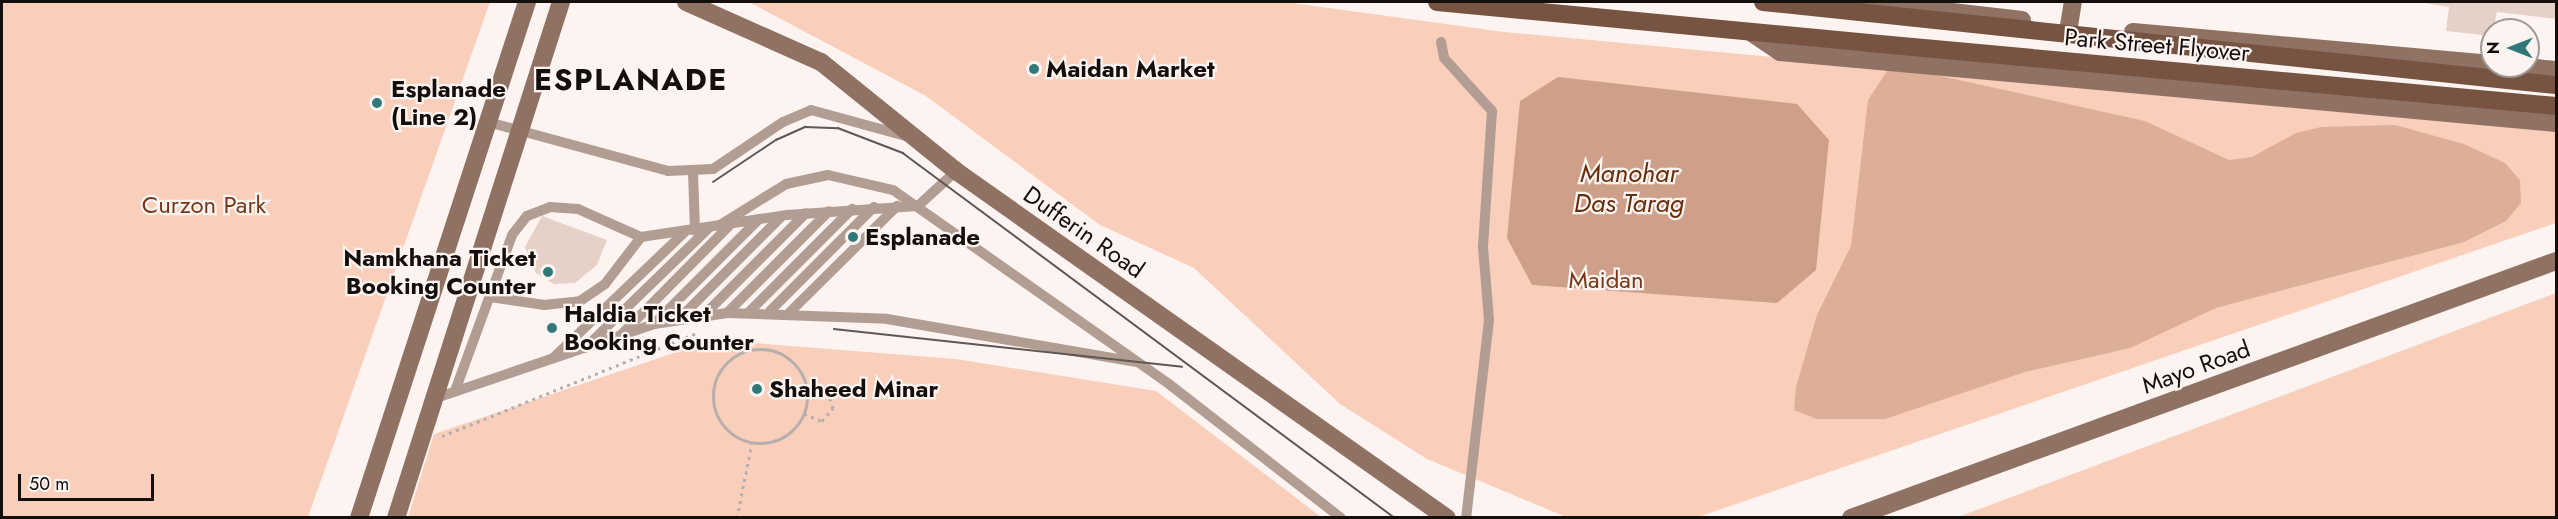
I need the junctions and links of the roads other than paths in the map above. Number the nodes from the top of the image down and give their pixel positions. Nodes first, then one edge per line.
1 (527, 2) edge
2 (561, 2) edge
3 (686, 2) edge
4 (1437, 2) edge
5 (1763, 2) edge
6 (2073, 2) edge
7 (1868, 8) edge
8 (2069, 26) junction
9 (1752, 33) junction
10 (1441, 42) dead end
11 (2480, 63) edge
12 (2540, 68) edge
13 (2556, 70) edge
14 (2556, 85) edge
15 (2556, 106) edge
16 (488, 122) junction
17 (2556, 123) edge
18 (517, 131) junction
19 (915, 139) junction
20 (693, 171) junction
21 (956, 171) junction
22 (897, 206) junction
23 (918, 206) junction
24 (874, 207) junction
25 (852, 209) junction
26 (829, 211) junction
27 (806, 213) junction
28 (783, 215) junction
29 (759, 219) junction
30 (732, 223) junction
31 (720, 225) junction
32 (708, 228) junction
33 (690, 231) junction
34 (641, 237) junction
35 (2556, 261) edge
36 (490, 297) junction
37 (770, 311) junction
38 (748, 312) junction
39 (790, 312) junction
40 (727, 313) junction
41 (704, 315) junction
42 (678, 320) junction
43 (654, 324) junction
44 (618, 337) junction
45 (583, 350) junction
46 (551, 360) junction
47 (1139, 363) junction
48 (404, 384) junction
49 (455, 391) junction
50 (433, 399) junction
51 (359, 518) edge
52 (396, 518) edge
53 (1341, 518) edge
54 (1447, 518) edge
55 (1466, 518) edge
56 (1851, 518) edge

1 - 16 main road
2 - 18 main road
3 - 19 main road, Dufferin Road
4 - 9 main road, Park Street Flyover
5 - 7 main road, Park Street Flyover
6 - 8 main road
7 - 8 main road
7 - 14 main road, Park Street Flyover
8 - 11 main road
9 - 15 main road, Park Street Flyover, bridge
9 - 17 main road
10 - 55 lane
12 - 13 main road
16 - 18 lane
16 - 48 main road
18 - 20 lane
18 - 50 main road
19 - 20 lane
19 - 21 main road, Dufferin Road
20 - 33 lane
21 - 23 lane
21 - 54 main road, Dufferin Road
22 - 23 lane
22 - 24 lane
22 - 39 lane
23 - 31 lane
23 - 47 lane
24 - 25 lane
24 - 37 lane
25 - 26 lane
25 - 38 lane
26 - 27 lane
26 - 40 lane
27 - 28 lane
27 - 41 lane
28 - 29 lane
28 - 42 lane
29 - 30 lane
29 - 43 lane
30 - 31 lane
30 - 44 lane
31 - 32 lane
32 - 33 lane
32 - 45 lane
33 - 34 lane
33 - 46 lane
34 - 36 lane
34 - 36 lane
35 - 56 main road, Mayo Road
36 - 49 lane
37 - 38 lane
37 - 39 lane
38 - 40 lane
39 - 47 lane
40 - 41 lane
41 - 42 lane
42 - 43 lane
43 - 44 lane
44 - 45 lane
45 - 46 lane
46 - 49 lane
47 - 53 lane
48 - 50 main road
48 - 51 main road
49 - 50 lane
50 - 52 main road

